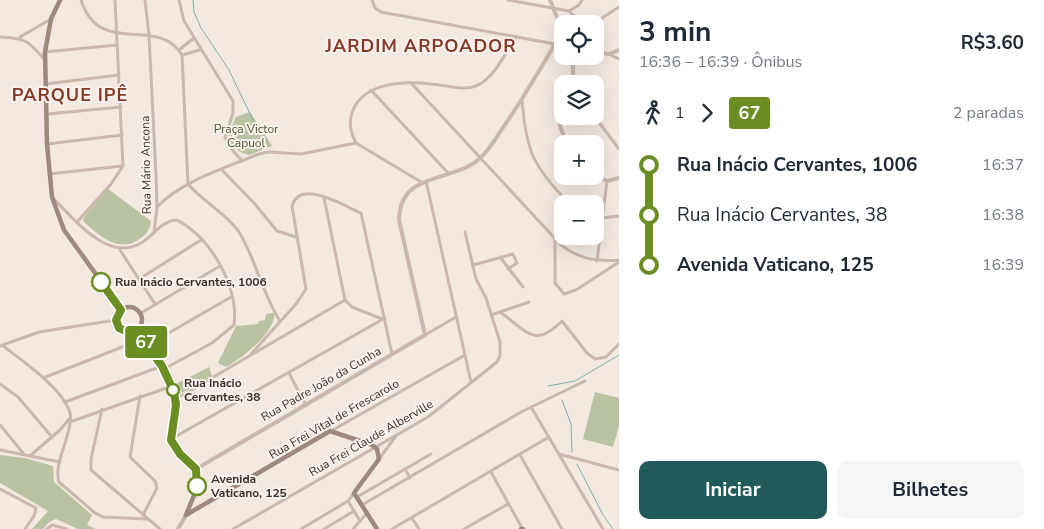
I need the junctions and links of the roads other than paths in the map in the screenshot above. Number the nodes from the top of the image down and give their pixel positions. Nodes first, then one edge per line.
1 (60, 0) edge
2 (82, 0) edge
3 (115, 0) edge
4 (145, 0) edge
5 (179, 0) edge
6 (372, 0) edge
7 (508, 0) edge
8 (550, 0) edge
9 (582, 0) edge
10 (619, 7) edge
11 (553, 8) junction
12 (569, 11) junction
13 (556, 15) edge
14 (51, 19) junction
15 (116, 34) junction
16 (149, 34) junction
17 (516, 36) junction
18 (0, 37) edge
19 (20, 38) junction
20 (194, 38) junction
21 (554, 44) edge
22 (117, 45) junction
23 (554, 46) edge
24 (179, 50) junction
25 (200, 50) junction
26 (619, 50) edge
27 (44, 52) junction
28 (604, 53) edge
29 (609, 54) junction
30 (182, 55) junction
31 (44, 59) junction
32 (619, 59) edge
33 (119, 75) junction
34 (412, 83) junction
35 (45, 84) junction
36 (371, 90) junction
37 (522, 100) junction
38 (121, 107) junction
39 (47, 114) junction
40 (601, 125) edge
41 (122, 135) junction
42 (356, 143) junction
43 (47, 144) junction
44 (619, 149) edge
45 (482, 157) junction
46 (242, 161) junction
47 (123, 166) junction
48 (222, 170) junction
49 (49, 174) junction
50 (449, 174) junction
51 (619, 178) edge
52 (604, 179) edge
53 (607, 180) junction
54 (423, 182) junction
55 (188, 184) junction
56 (562, 195) edge
57 (52, 197) junction
58 (324, 197) junction
59 (604, 203) edge
60 (157, 208) junction
61 (619, 216) edge
62 (604, 218) edge
63 (77, 222) junction
64 (465, 232) dead end
65 (154, 233) junction
66 (296, 237) junction
67 (554, 239) edge
68 (201, 240) junction
69 (555, 245) edge
70 (562, 245) edge
71 (599, 245) edge
72 (120, 250) junction
73 (500, 257) junction
74 (597, 261) junction
75 (619, 261) edge
76 (220, 266) junction
77 (472, 266) junction
78 (508, 269) junction
79 (139, 279) junction
80 (523, 287) dead end
81 (231, 296) junction
82 (345, 300) junction
83 (529, 302) dead end
84 (155, 304) junction
85 (121, 310) junction
86 (500, 312) junction
87 (141, 313) junction
88 (491, 315) junction
89 (456, 316) junction
90 (383, 319) junction
91 (116, 320) junction
92 (280, 321) junction
93 (136, 331) junction
94 (425, 335) junction
95 (143, 339) junction
96 (619, 344) edge
97 (1, 345) edge
98 (148, 345) junction
99 (251, 354) junction
100 (392, 354) junction
101 (465, 355) junction
102 (163, 368) junction
103 (289, 373) junction
104 (43, 378) junction
105 (585, 381) dead end
106 (471, 382) junction
107 (0, 384) edge
108 (172, 386) junction
109 (140, 396) junction
110 (176, 399) junction
111 (65, 402) junction
112 (305, 404) junction
113 (531, 407) junction
114 (102, 409) junction
115 (70, 416) junction
116 (70, 422) junction
117 (0, 425) edge
118 (330, 432) junction
119 (396, 435) junction
120 (52, 437) junction
121 (549, 437) junction
122 (171, 440) junction
123 (375, 446) junction
124 (0, 450) edge
125 (24, 453) junction
126 (431, 454) dead end
127 (558, 454) junction
128 (30, 455) junction
129 (520, 455) junction
130 (379, 459) junction
131 (60, 462) junction
132 (196, 469) junction
133 (405, 469) junction
134 (619, 470) edge
135 (491, 472) junction
136 (410, 478) junction
137 (0, 490) edge
138 (356, 495) junction
139 (348, 501) junction
140 (508, 504) junction
141 (362, 505) junction
142 (354, 511) junction
143 (367, 514) junction
144 (143, 515) junction
145 (186, 515) junction
146 (412, 518) junction
147 (147, 519) junction
148 (360, 521) junction
149 (25, 529) edge
150 (46, 529) edge
151 (67, 529) edge
152 (160, 529) edge
153 (178, 529) edge
154 (233, 529) edge
155 (301, 529) edge
156 (324, 529) edge
157 (353, 529) edge
158 (378, 529) edge
159 (392, 529) edge
160 (419, 529) edge
161 (464, 529) edge
162 (522, 529) edge
163 (562, 529) edge
164 (603, 529) edge

1 - 14 main road
2 - 15 street
3 - 15 street
4 - 16 street, Rua Mário Ancona
5 - 20 street
6 - 17 street
7 - 11 street
8 - 11 street
9 - 12 street
10 - 12 street
11 - 12 street
11 - 13 street
14 - 19 street
14 - 27 main road
15 - 16 street
15 - 22 street
16 - 24 street
16 - 60 street, Rua Mário Ancona
17 - 21 street
17 - 34 street
18 - 19 street
19 - 31 street
20 - 24 street
20 - 25 street
22 - 27 street
22 - 33 street
23 - 37 street
24 - 30 street
25 - 30 street
25 - 46 street
26 - 29 street
27 - 31 main road
28 - 29 street
29 - 32 street
30 - 55 street
31 - 35 main road
33 - 35 street
33 - 38 street
34 - 36 street
34 - 45 street
35 - 39 main road
36 - 42 street
36 - 50 street
37 - 45 street
37 - 56 street
38 - 39 street
38 - 41 street
39 - 43 main road
40 - 44 street
41 - 43 street
41 - 47 street
42 - 46 street
42 - 54 street
43 - 49 main road
45 - 50 street
45 - 67 street
46 - 48 street
47 - 49 street
47 - 63 street
48 - 55 street
48 - 66 street
49 - 57 main road
50 - 54 street
51 - 53 street
52 - 53 street
53 - 59 street
54 - 89 street
54 - 94 street
55 - 60 street
55 - 92 street
57 - 63 street
57 - 85 main road
58 - 66 street
58 - 82 street
58 - 90 street
60 - 65 street, Rua Mário Ancona
61 - 62 street
63 - 72 street
64 - 77 street, Rua Frei Claude Alberville
65 - 68 street
65 - 72 street
66 - 92 street
68 - 76 street
68 - 79 street
69 - 75 street
70 - 74 street
71 - 74 street
72 - 79 street
73 - 77 street
73 - 78 street
73 - 78 street
74 - 75 street
76 - 81 street
76 - 84 street
77 - 88 street, Rua Frei Claude Alberville
78 - 80 street
79 - 84 street
81 - 98 street
81 - 102 street
82 - 90 street
82 - 99 street
83 - 86 street
84 - 87 street
85 - 87 main road
85 - 91 main road
86 - 88 street
86 - 96 street
87 - 93 main road
88 - 106 street, Rua Frei Claude Alberville
89 - 94 street, Rua Padre João da Cunha
89 - 101 street
90 - 100 street
90 - 103 street
91 - 93 main road
91 - 97 street
92 - 99 street
93 - 95 main road
94 - 100 street, Rua Padre João da Cunha
95 - 98 main road
95 - 104 street
97 - 104 street
98 - 102 main road
99 - 110 street
100 - 112 street, Rua Padre João da Cunha
101 - 106 street
101 - 118 street, Rua Frei Vital de Frescarolo
102 - 108 main road
102 - 111 street
103 - 112 street
103 - 122 street
104 - 111 street
105 - 113 street
106 - 119 street, Rua Frei Claude Alberville
107 - 120 street
108 - 109 street
108 - 110 main road
109 - 114 street
109 - 144 street
110 - 122 main road
111 - 115 street
112 - 132 street, Rua Padre João da Cunha
113 - 121 street
113 - 136 street
114 - 116 street
114 - 144 street
115 - 116 street
115 - 120 street
116 - 131 street
117 - 125 street
118 - 123 main road
118 - 145 main road, Rua Frei Vital de Frescarolo
119 - 123 street, Rua Frei Claude Alberville
119 - 130 street
120 - 128 street
121 - 127 street
121 - 129 street
122 - 132 main road
123 - 130 main road
123 - 154 street, Rua Frei Claude Alberville
124 - 125 street
125 - 128 street
126 - 133 street
127 - 134 street
127 - 164 street
128 - 131 street
129 - 135 street
129 - 163 street
130 - 138 main road
131 - 147 street
132 - 145 main road
133 - 136 street
133 - 138 street
135 - 140 street
135 - 146 street
136 - 141 street
137 - 149 street
138 - 139 street
138 - 141 main road
139 - 142 street
139 - 155 street
140 - 161 street
140 - 162 street
141 - 143 main road
142 - 148 street
142 - 156 street
143 - 148 street
143 - 158 main road
144 - 147 street
145 - 153 street
146 - 159 street
146 - 160 street
147 - 152 street
148 - 157 street
150 - 151 street

